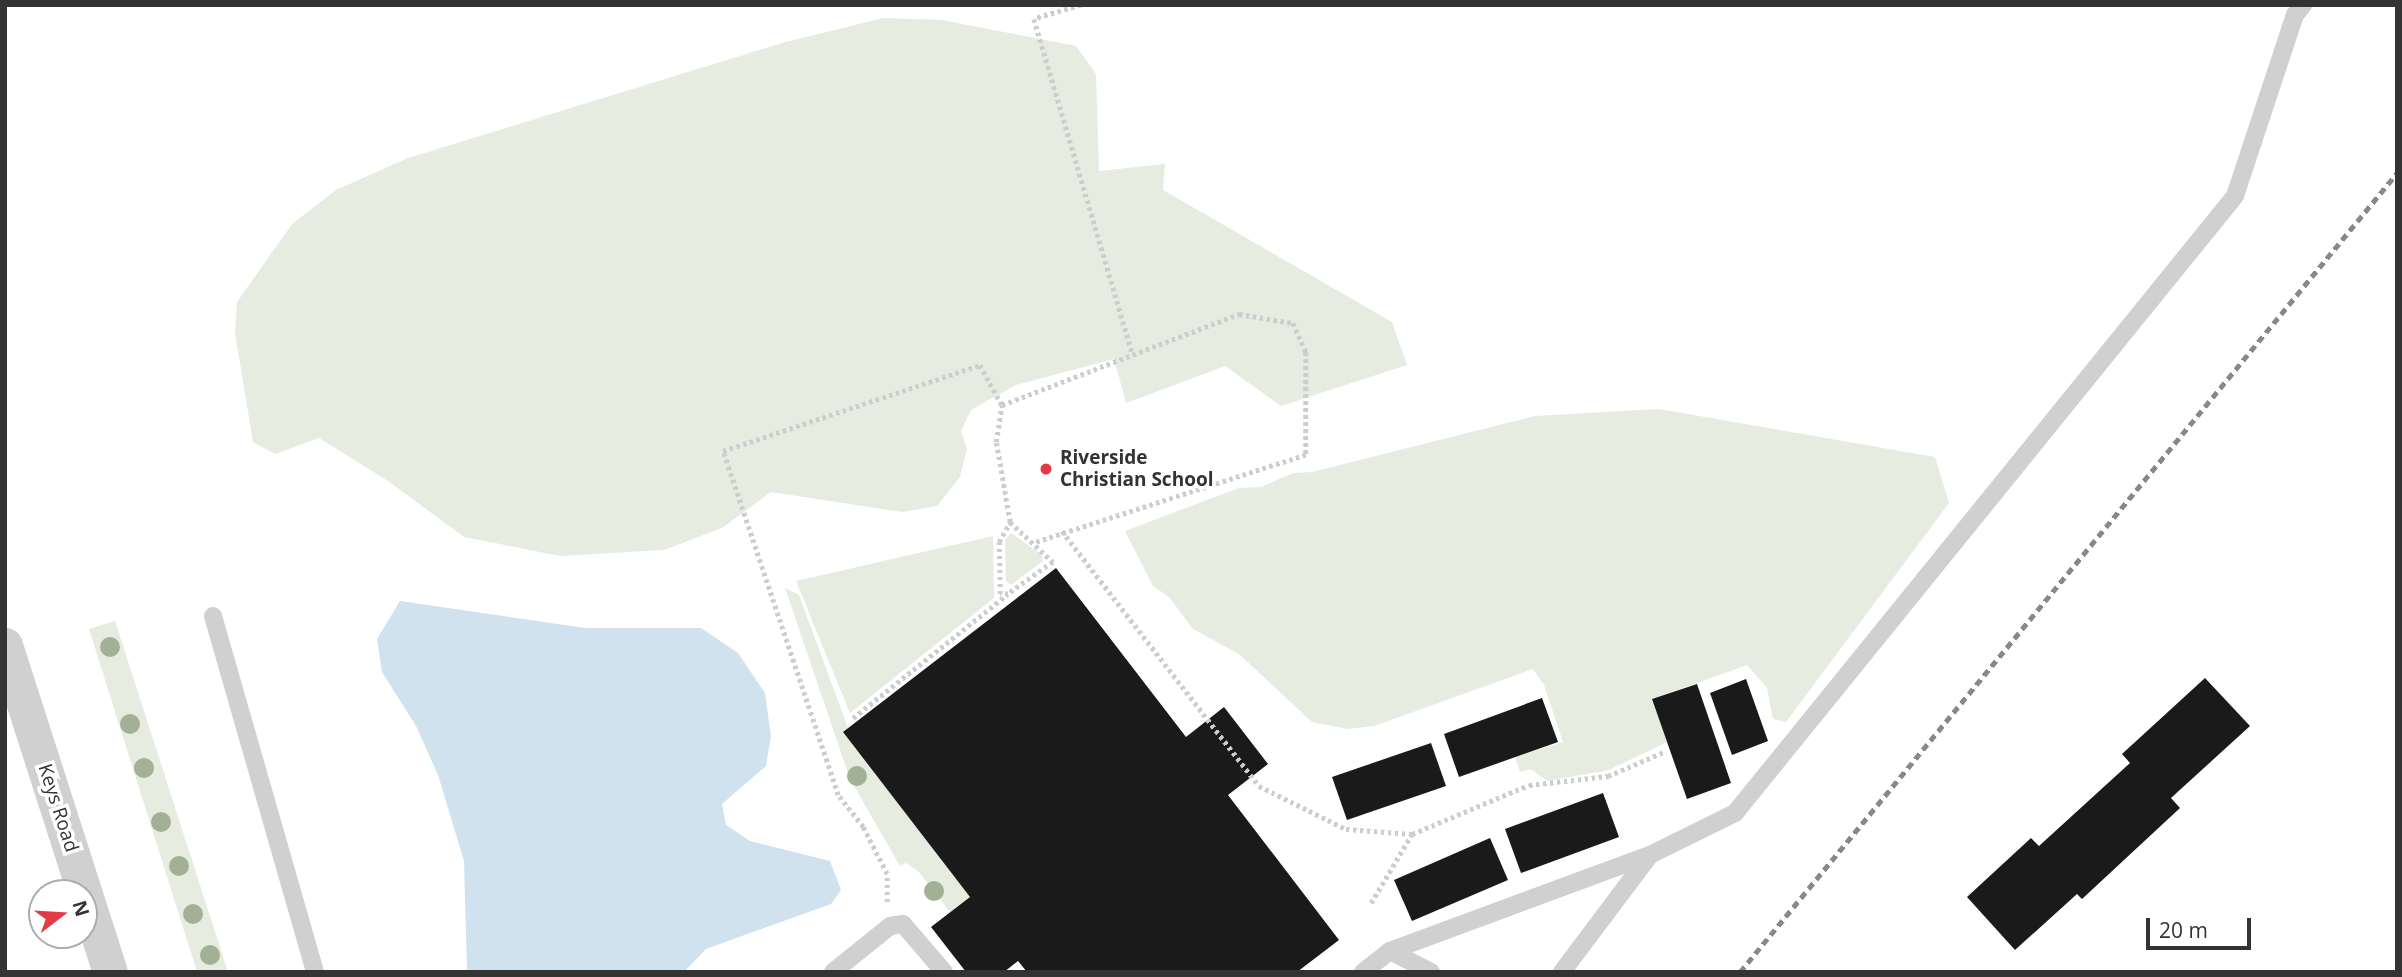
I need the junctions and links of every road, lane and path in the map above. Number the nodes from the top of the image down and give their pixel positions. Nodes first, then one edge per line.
1 (1081, 5) edge
2 (2303, 5) edge
3 (1133, 355) junction
4 (1002, 404) junction
5 (1010, 522) junction
6 (1062, 531) junction
7 (1035, 542) junction
8 (1008, 594) junction
9 (213, 616) dead end
10 (5, 645) edge
11 (853, 718) dead end
12 (1666, 751) dead end
13 (1412, 834) junction
14 (1650, 855) junction
15 (1371, 903) dead end
16 (887, 906) dead end
17 (1390, 951) junction
18 (110, 972) edge
19 (315, 972) edge
20 (833, 972) edge
21 (944, 972) edge
22 (1363, 972) edge
23 (1431, 972) edge
24 (1562, 972) edge

1 - 3 path
2 - 14 lane
3 - 4 path
3 - 6 path
4 - 5 path
4 - 16 path
5 - 7 path
5 - 8 path
6 - 7 path
6 - 13 path
7 - 8 path
8 - 11 path
9 - 19 lane
10 - 18 street, Keys Road
12 - 13 path
13 - 15 path
14 - 17 lane
14 - 24 lane
17 - 22 lane
17 - 23 lane
20 - 21 lane

